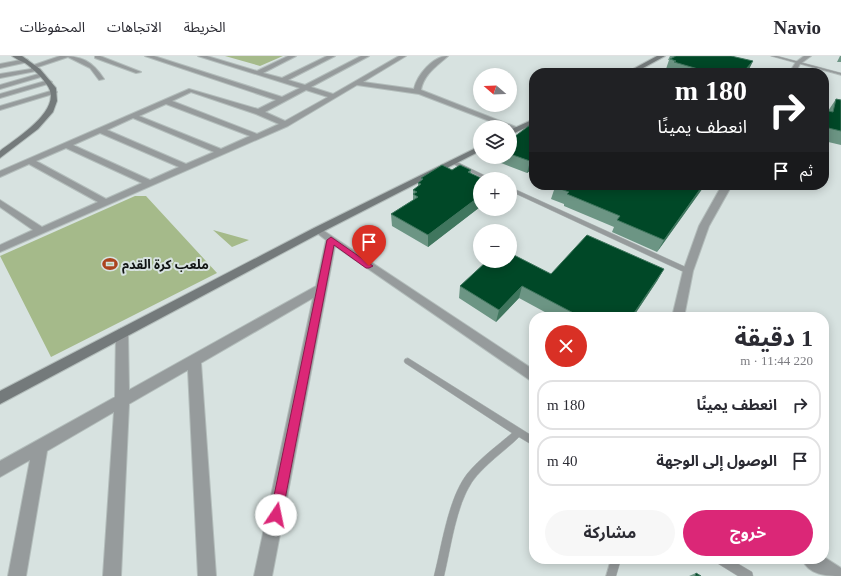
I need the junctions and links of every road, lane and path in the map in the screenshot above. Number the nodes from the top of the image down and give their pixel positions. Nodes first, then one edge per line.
1 (15, 56) edge
2 (66, 56) edge
3 (71, 56) edge
4 (148, 56) edge
5 (201, 56) edge
6 (293, 56) edge
7 (332, 56) edge
8 (366, 56) edge
9 (403, 56) edge
10 (445, 56) edge
11 (662, 56) edge
12 (773, 56) edge
13 (808, 56) edge
14 (99, 57) edge
15 (26, 61) junction
16 (84, 62) junction
17 (220, 62) junction
18 (798, 63) junction
19 (0, 66) edge
20 (35, 68) junction
21 (639, 68) edge
22 (795, 68) edge
23 (818, 68) edge
24 (829, 71) edge
25 (138, 72) dead end
26 (196, 72) junction
27 (257, 74) junction
28 (841, 74) edge
29 (42, 75) junction
30 (0, 76) edge
31 (101, 79) dead end
32 (282, 81) junction
33 (49, 82) junction
34 (355, 83) junction
35 (0, 86) edge
36 (306, 87) junction
37 (54, 92) junction
38 (419, 92) junction
39 (0, 96) edge
40 (333, 96) junction
41 (283, 100) junction
42 (165, 101) junction
43 (0, 108) edge
44 (259, 112) junction
45 (133, 116) junction
46 (487, 120) edge
47 (285, 124) junction
48 (529, 124) edge
49 (100, 130) junction
50 (517, 130) edge
51 (256, 136) junction
52 (67, 145) junction
53 (221, 152) junction
54 (473, 152) edge
55 (0, 154) edge
56 (30, 161) junction
57 (453, 162) junction
58 (186, 167) junction
59 (474, 172) edge
60 (0, 174) edge
61 (149, 183) junction
62 (724, 190) edge
63 (517, 192) edge
64 (105, 202) junction
65 (0, 203) edge
66 (318, 230) junction
67 (40, 231) junction
68 (331, 240) junction
69 (0, 249) edge
70 (688, 271) junction
71 (322, 288) junction
72 (679, 312) edge
73 (122, 333) junction
74 (194, 359) junction
75 (408, 362) dead end
76 (529, 374) edge
77 (0, 398) edge
78 (122, 400) junction
79 (519, 432) junction
80 (529, 439) edge
81 (40, 447) junction
82 (0, 469) edge
83 (615, 564) edge
84 (728, 564) edge
85 (819, 564) edge
86 (17, 576) edge
87 (112, 576) edge
88 (207, 576) edge
89 (263, 576) edge
90 (440, 576) edge
91 (611, 576) edge
92 (748, 576) edge
93 (838, 576) edge

1 - 15 street
2 - 20 street
3 - 16 street
4 - 26 street
5 - 17 street
6 - 27 street
7 - 32 street
8 - 36 street
9 - 34 street
10 - 38 street
11 - 21 street
12 - 18 lane
13 - 18 street
14 - 16 street
14 - 25 street
15 - 19 street
15 - 20 street
16 - 31 street
17 - 26 street
17 - 27 street
18 - 22 street
18 - 23 lane
20 - 29 street
20 - 30 street
24 - 28 lane
26 - 41 street
27 - 32 street
29 - 33 street
29 - 35 street
32 - 36 street
33 - 37 street
33 - 39 street
34 - 38 street
34 - 40 street
36 - 40 street
36 - 41 street
37 - 43 street
37 - 55 street
38 - 46 street
40 - 47 street
41 - 44 street
42 - 44 street
42 - 45 street
42 - 51 street
44 - 47 street
45 - 49 street
45 - 53 street
47 - 51 street
48 - 50 street
49 - 52 street
49 - 58 street
51 - 53 street
52 - 56 street
52 - 61 street
53 - 58 street
54 - 57 street
56 - 60 street
56 - 64 street
57 - 59 lane
57 - 66 street
58 - 61 street
61 - 64 street
62 - 70 street
63 - 70 lane
64 - 67 street
65 - 67 street
66 - 68 street
66 - 73 street
67 - 69 street
68 - 71 street
68 - 76 street
70 - 72 street
71 - 74 street
71 - 89 street
73 - 77 street
73 - 78 street
74 - 78 street
74 - 88 street
75 - 79 lane
78 - 81 street
78 - 87 street
79 - 80 lane
79 - 90 lane
81 - 82 street
81 - 86 street
83 - 91 lane
84 - 92 lane
85 - 93 street

